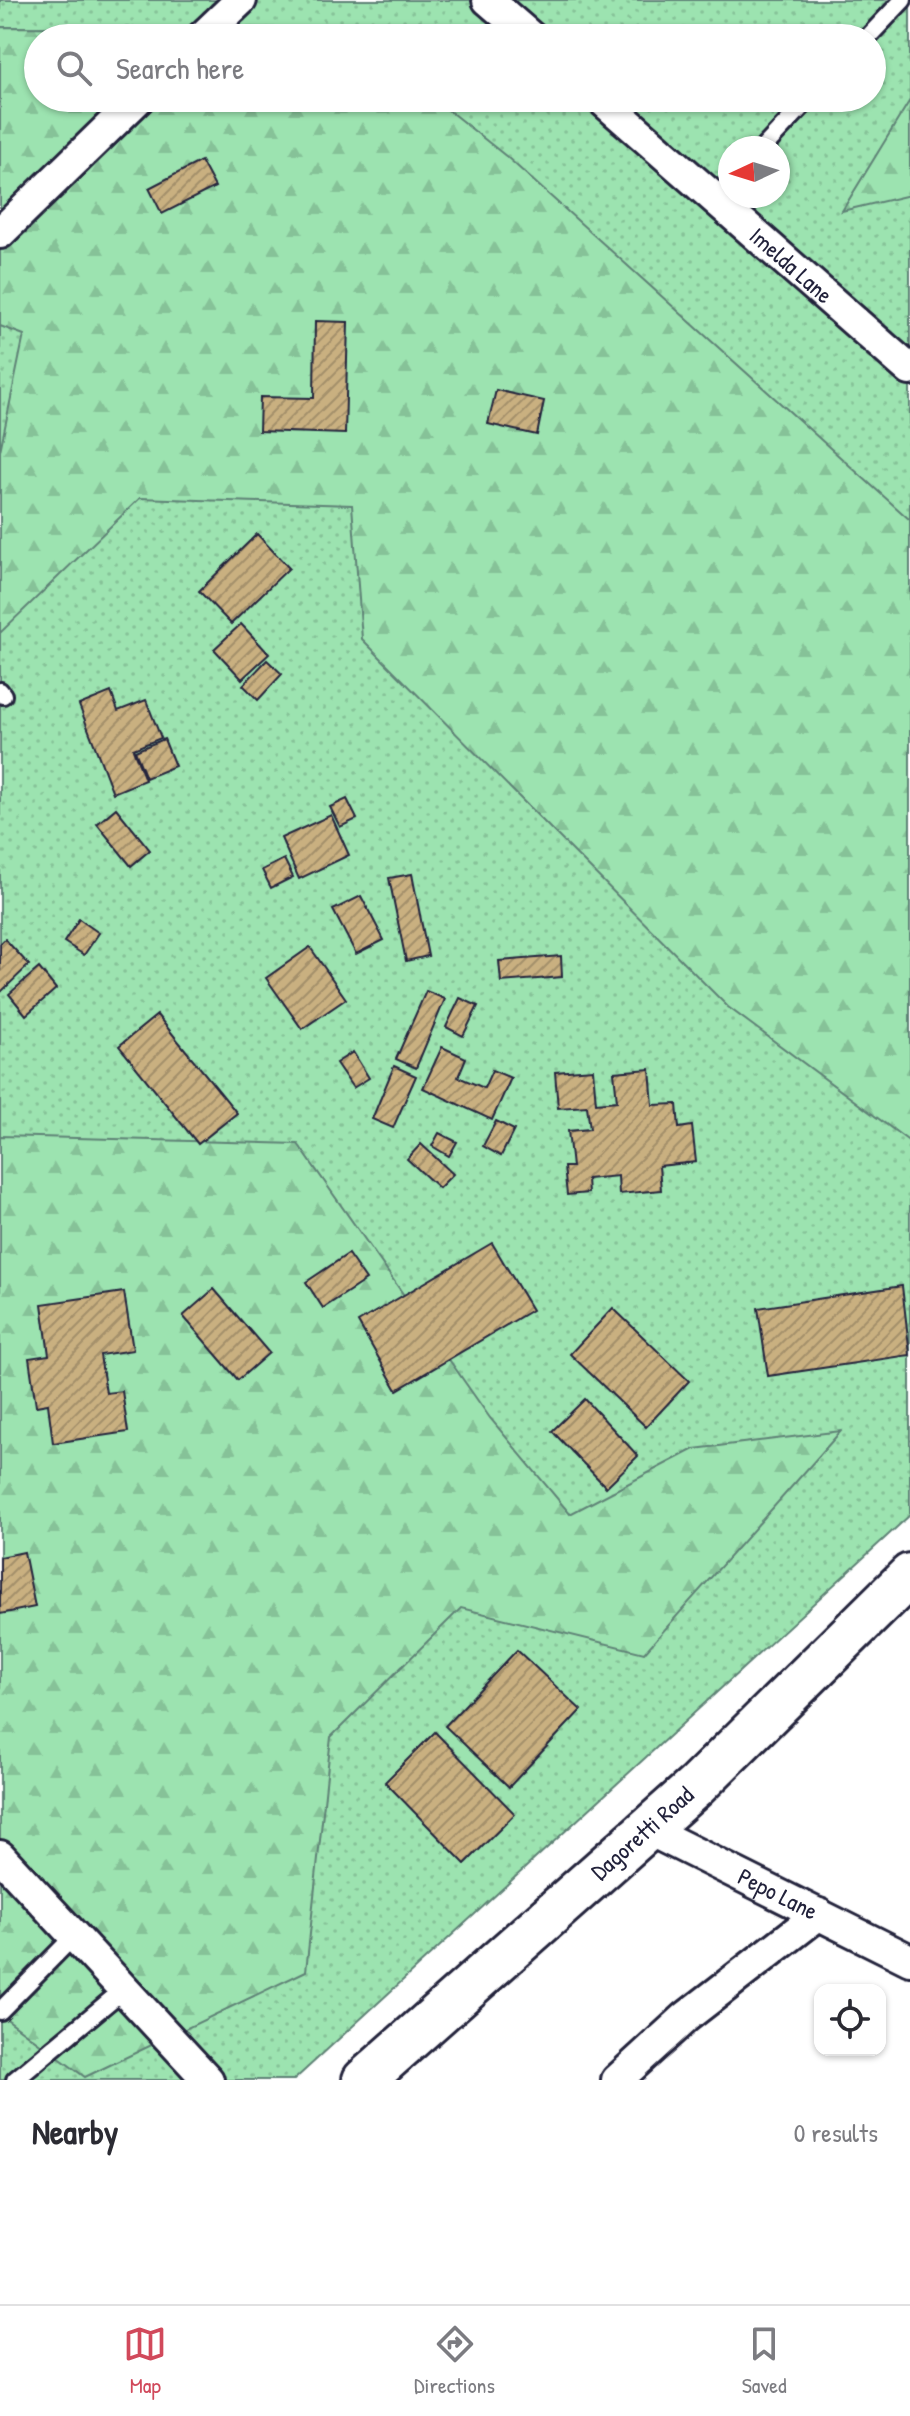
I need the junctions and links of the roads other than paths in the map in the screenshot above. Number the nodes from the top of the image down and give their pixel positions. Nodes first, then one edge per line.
1 (241, 0) edge
2 (488, 0) edge
3 (903, 0) edge
4 (216, 24) edge
5 (516, 24) edge
6 (880, 24) edge
7 (125, 112) edge
8 (619, 112) edge
9 (797, 112) edge
10 (774, 136) edge
11 (718, 187) edge
12 (741, 208) edge
13 (0, 233) edge
14 (910, 370) edge
15 (910, 1575) edge
16 (647, 1829) junction
17 (0, 1856) edge
18 (819, 1914) junction
19 (74, 1936) junction
20 (910, 1960) edge
21 (124, 1989) junction
22 (0, 2011) edge
23 (15, 2080) edge
24 (208, 2080) edge
25 (364, 2080) edge
26 (617, 2080) edge

1 - 4 street
2 - 5 street
3 - 6 lane
7 - 13 street
8 - 11 street, Imelda Lane
9 - 10 lane
12 - 14 street, Imelda Lane
15 - 16 main road, Dagoretti Road
16 - 18 street, Pepo Lane
16 - 25 main road, Dagoretti Road
17 - 19 street
18 - 20 street, Pepo Lane
18 - 26 street
19 - 21 street
19 - 22 lane
21 - 23 lane
21 - 24 street

